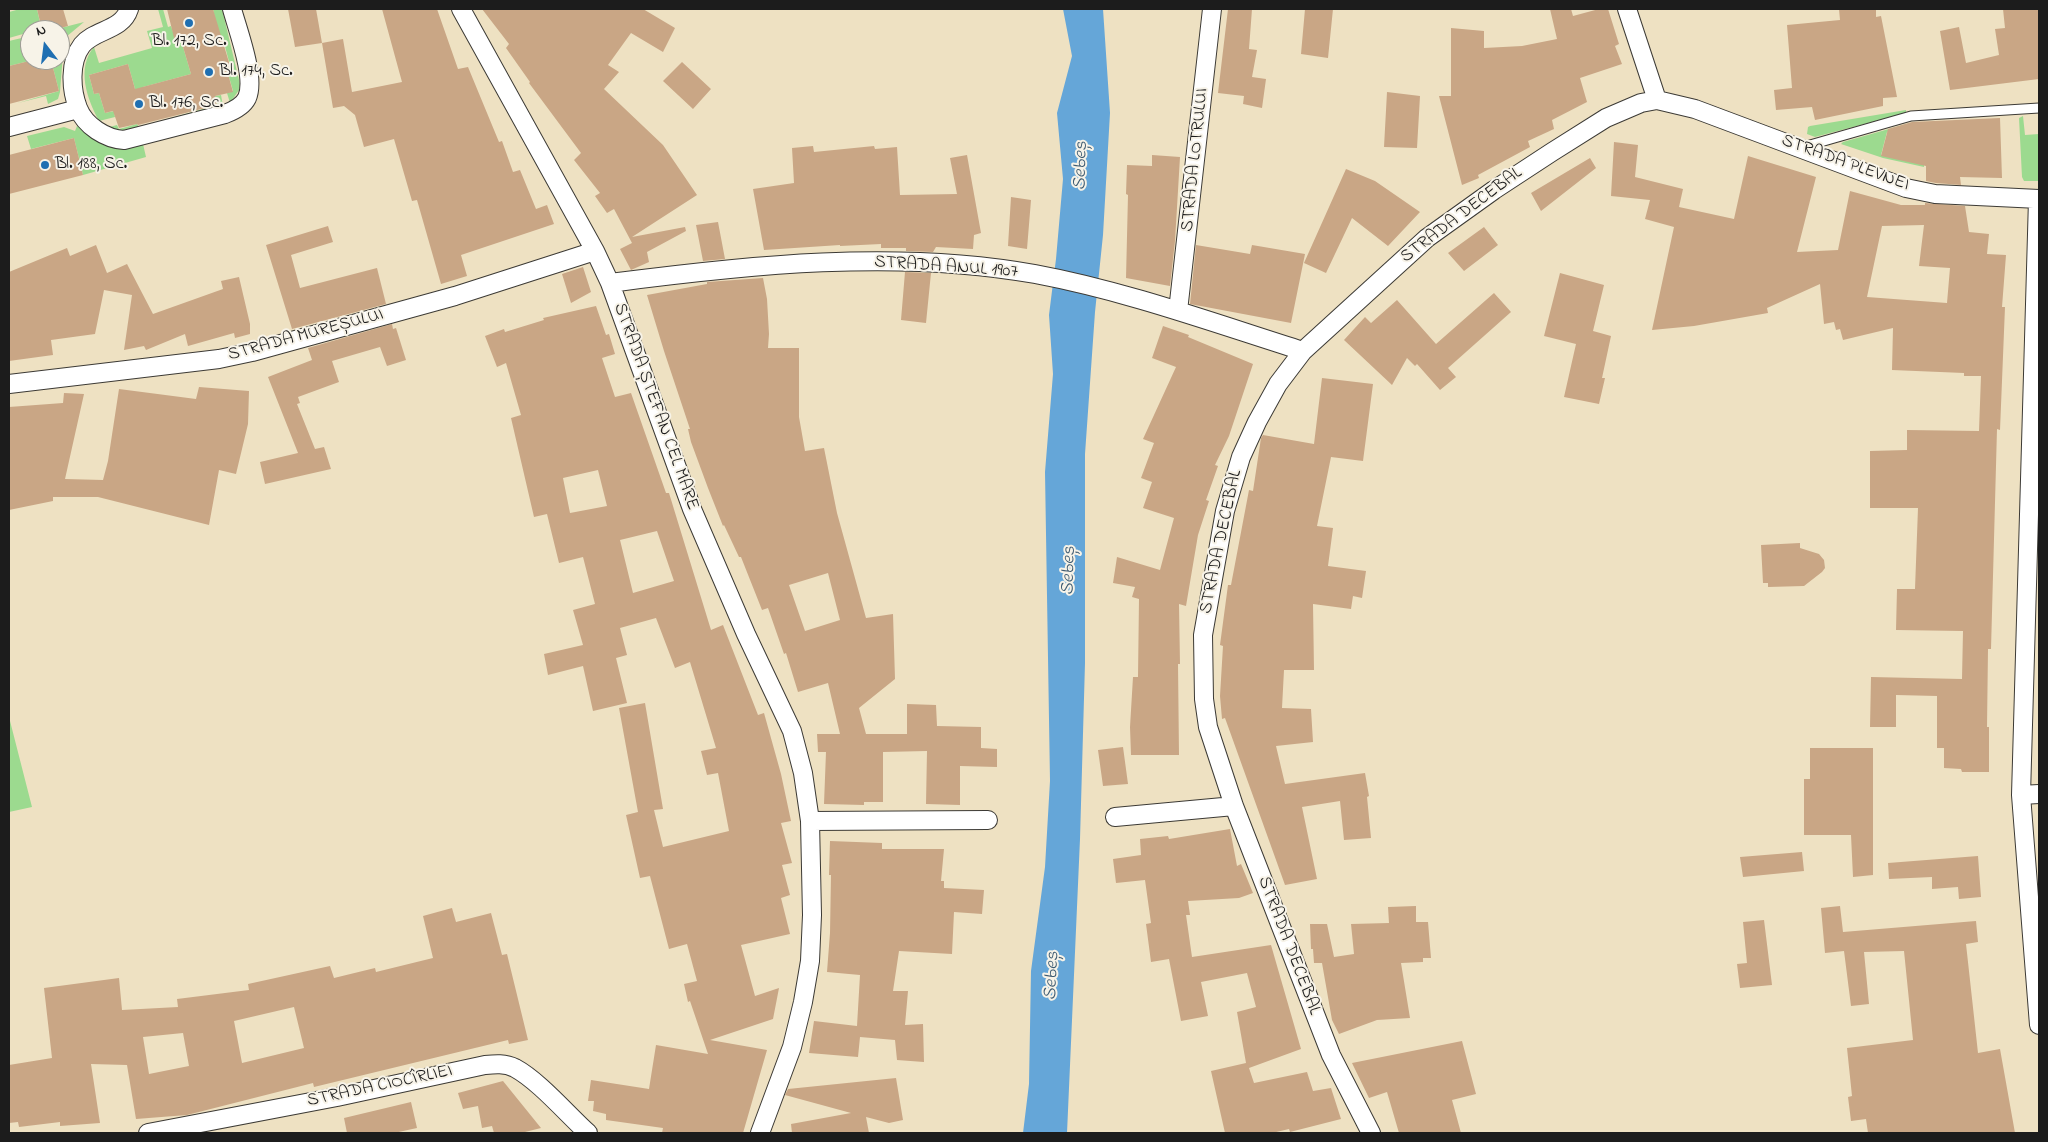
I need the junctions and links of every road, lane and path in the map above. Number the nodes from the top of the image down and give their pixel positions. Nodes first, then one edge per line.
1 (129, 9) edge
2 (232, 9) edge
3 (461, 9) edge
4 (1212, 9) edge
5 (1627, 9) edge
6 (1657, 100) junction
7 (2039, 108) edge
8 (78, 110) junction
9 (9, 127) edge
10 (1800, 148) junction
11 (2039, 198) edge
12 (595, 251) junction
13 (610, 283) junction
14 (1178, 311) junction
15 (1303, 352) junction
16 (9, 384) edge
17 (2039, 794) edge
18 (2021, 795) junction
19 (1234, 806) junction
20 (1115, 816) dead end
21 (988, 820) dead end
22 (810, 821) junction
23 (2039, 1025) edge
24 (148, 1133) edge
25 (588, 1133) edge
26 (760, 1133) edge
27 (1371, 1133) edge

1 - 8 street
2 - 8 street
3 - 12 street, STRADA ȘTEFAN CEL MARE
4 - 14 street, STRADA LOTRULUI
5 - 6 street
6 - 10 street, STRADA PLEVNEI
6 - 15 street, STRADA DECEBAL
7 - 10 lane
8 - 9 street
10 - 11 street, STRADA PLEVNEI
11 - 18 street
12 - 13 street, STRADA ȘTEFAN CEL MARE
12 - 16 street, STRADA MUREȘULUI
13 - 14 street, STRADA ANUL 1907
13 - 22 street, STRADA ȘTEFAN CEL MARE
14 - 15 street, STRADA ANUL 1907
15 - 19 street, STRADA DECEBAL
17 - 18 street
18 - 23 street
19 - 20 street
19 - 27 street, STRADA DECEBAL
21 - 22 street
22 - 26 street, STRADA ȘTEFAN CEL MARE
24 - 25 street, STRADA CIOCÎRLIEI

